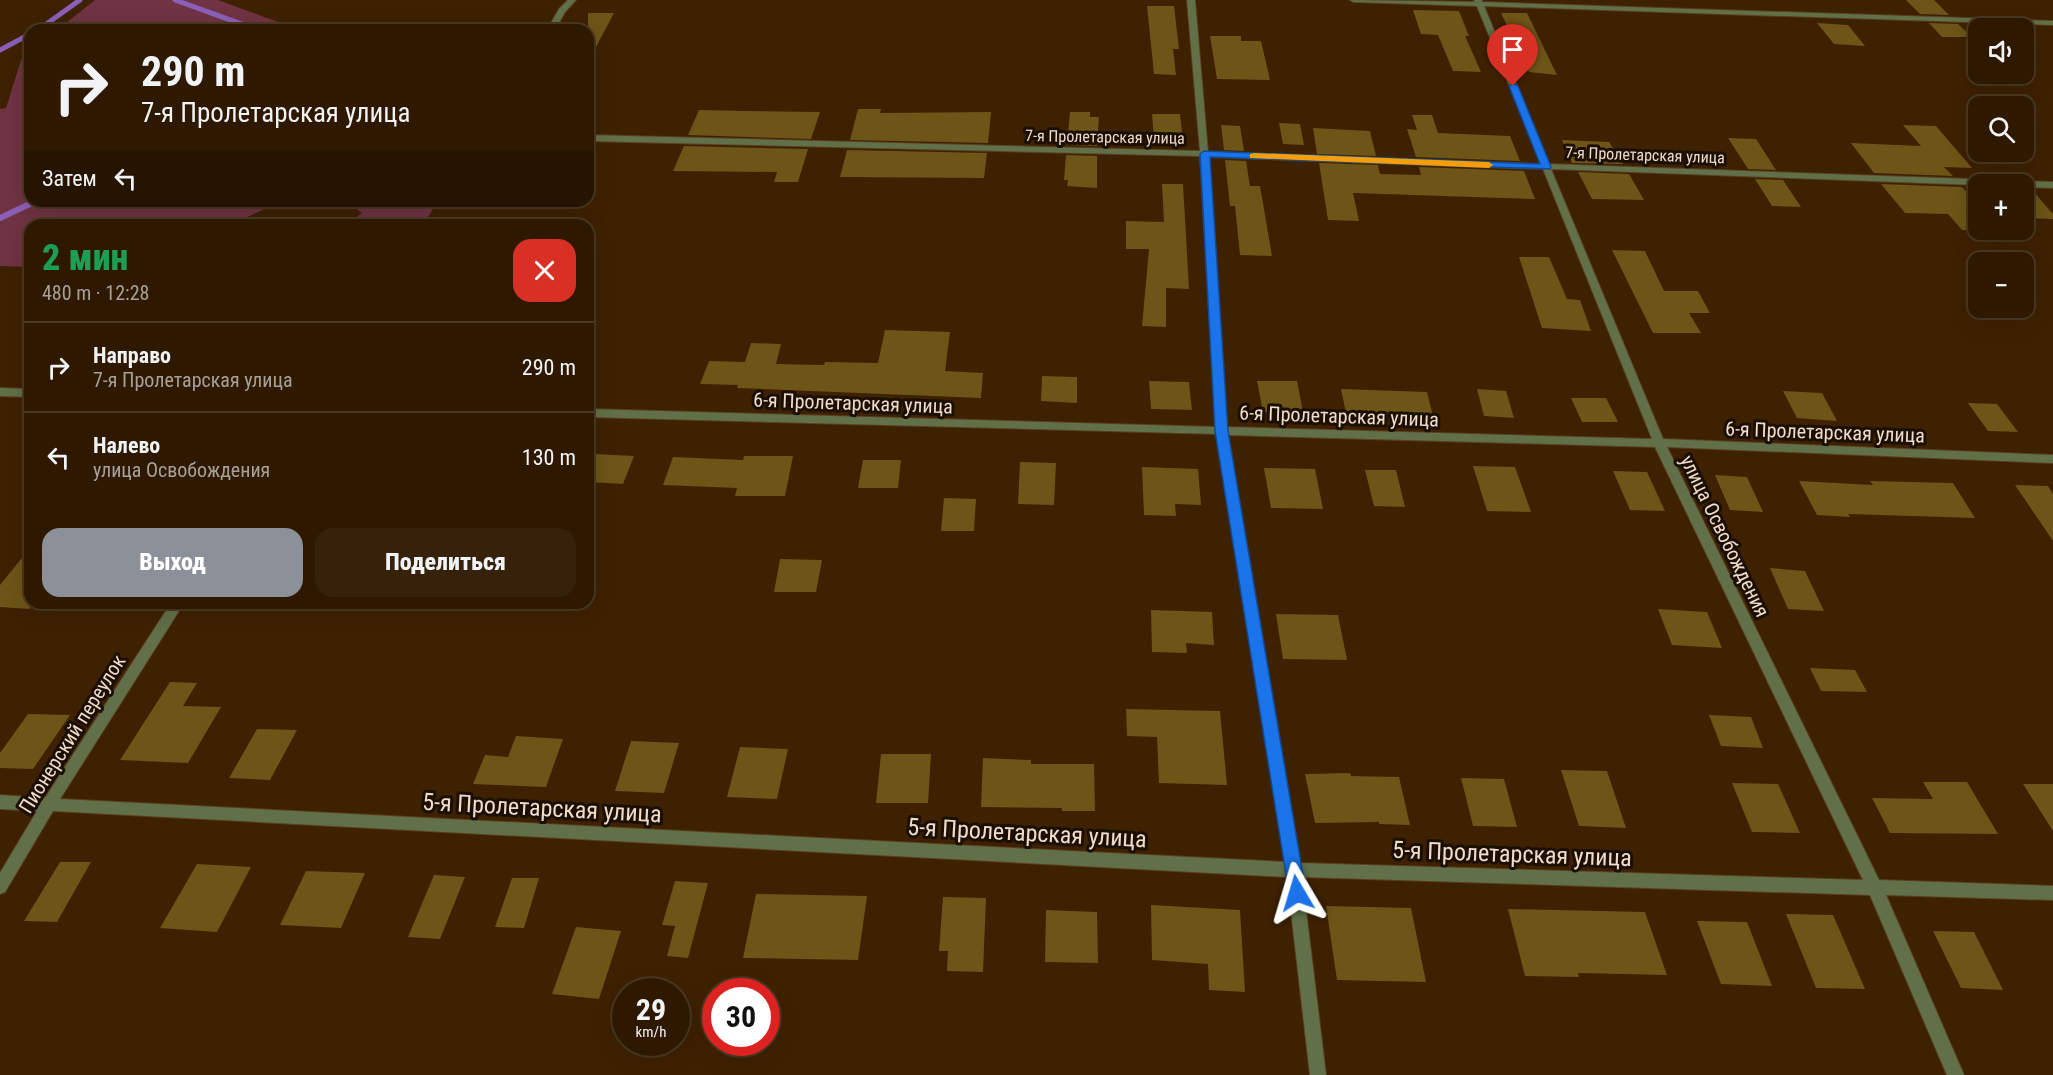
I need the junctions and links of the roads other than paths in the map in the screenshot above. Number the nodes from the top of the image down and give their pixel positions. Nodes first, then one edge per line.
1 (572, 0) edge
2 (1191, 0) edge
3 (1354, 0) edge
4 (1479, 2) edge
5 (2053, 23) edge
6 (554, 24) edge
7 (594, 138) edge
8 (1204, 154) junction
9 (1546, 167) junction
10 (2053, 185) edge
11 (0, 392) edge
12 (24, 393) edge
13 (594, 414) edge
14 (1222, 431) junction
15 (1659, 443) junction
16 (2053, 459) edge
17 (174, 609) edge
18 (0, 802) edge
19 (49, 804) junction
20 (1294, 870) junction
21 (1874, 886) junction
22 (0, 887) edge
23 (2053, 893) edge
24 (1318, 1075) edge
25 (1956, 1075) edge

1 - 6 street
2 - 8 street
3 - 4 street
4 - 5 street
4 - 9 street, улица Освобождения
7 - 8 street, 7-я Пролетарская улица
8 - 9 street, 7-я Пролетарская улица
8 - 14 street
9 - 10 street, 7-я Пролетарская улица
9 - 15 street, улица Освобождения
11 - 12 street
13 - 14 street, 6-я Пролетарская улица
14 - 15 street, 6-я Пролетарская улица
14 - 20 street
15 - 16 street, 6-я Пролетарская улица
15 - 21 street, улица Освобождения
17 - 19 street, Пионерский переулок
18 - 19 street, 5-я Пролетарская улица
19 - 20 street, 5-я Пролетарская улица
19 - 22 street, Пионерский переулок
20 - 21 street, 5-я Пролетарская улица
20 - 24 street
21 - 23 street, 5-я Пролетарская улица
21 - 25 street, улица Освобождения

